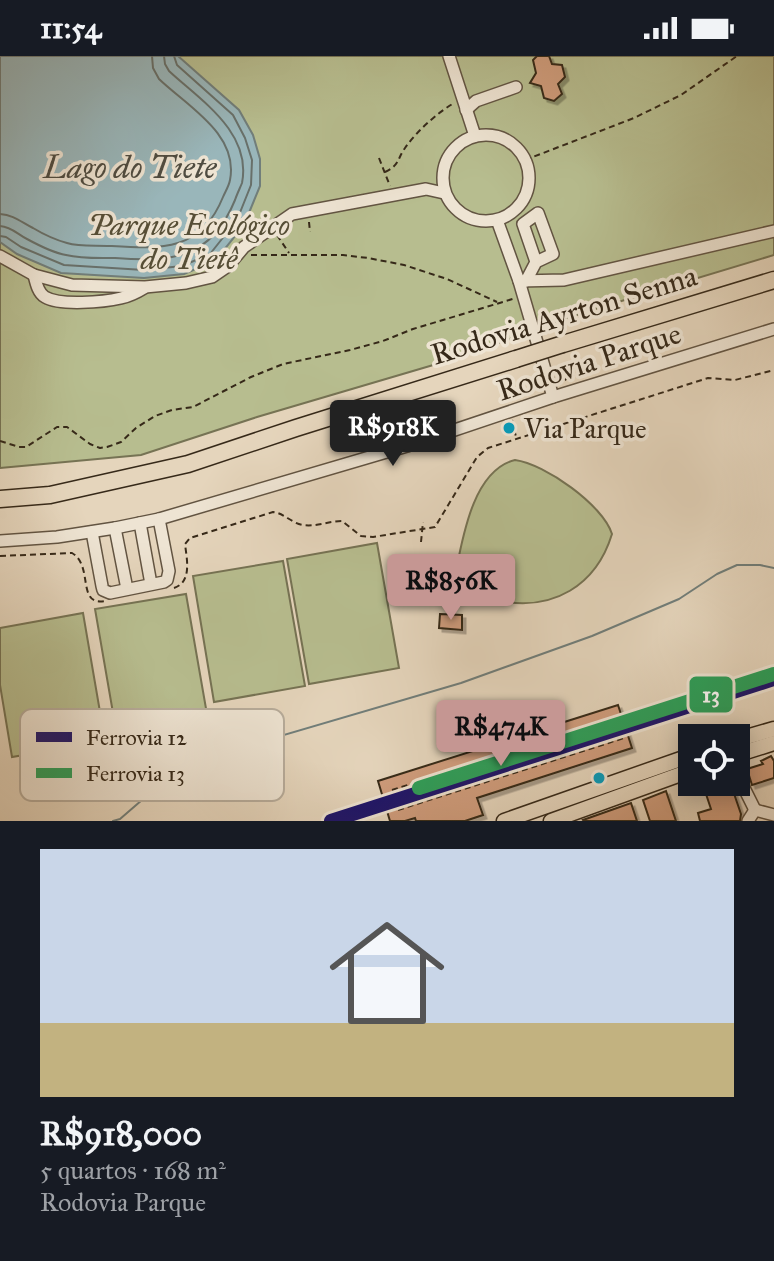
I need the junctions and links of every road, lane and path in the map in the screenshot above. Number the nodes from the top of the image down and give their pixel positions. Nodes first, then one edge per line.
1 (449, 56) edge
2 (737, 56) edge
3 (516, 87) dead end
4 (464, 104) junction
5 (475, 136) junction
6 (379, 158) dead end
7 (525, 160) junction
8 (443, 171) junction
9 (385, 172) junction
10 (426, 189) junction
11 (444, 193) junction
12 (393, 195) junction
13 (308, 211) junction
14 (497, 220) junction
15 (272, 227) junction
16 (774, 231) edge
17 (310, 232) dead end
18 (244, 248) junction
19 (290, 254) junction
20 (0, 256) edge
21 (536, 262) dead end
22 (34, 275) junction
23 (774, 280) edge
24 (522, 281) junction
25 (145, 287) junction
26 (523, 296) junction
27 (498, 302) junction
28 (774, 329) edge
29 (774, 370) edge
30 (553, 397) junction
31 (510, 412) junction
32 (516, 439) junction
33 (0, 441) edge
34 (0, 499) edge
35 (159, 519) junction
36 (423, 522) dead end
37 (140, 523) junction
38 (115, 528) junction
39 (422, 530) junction
40 (92, 532) junction
41 (0, 541) edge
42 (421, 542) dead end
43 (0, 556) edge
44 (151, 584) junction
45 (127, 589) junction
46 (166, 590) dead end
47 (112, 600) dead end
48 (617, 718) dead end
49 (774, 729) edge
50 (750, 736) edge
51 (624, 738) dead end
52 (774, 743) edge
53 (750, 751) edge
54 (678, 760) edge
55 (678, 775) edge
56 (413, 783) junction
57 (409, 787) dead end
58 (392, 790) dead end
59 (748, 796) edge
60 (414, 803) dead end
61 (419, 803) junction
62 (398, 810) dead end
63 (755, 810) junction
64 (774, 815) edge
65 (513, 820) edge
66 (551, 821) edge
67 (748, 821) edge

1 - 4 street
2 - 7 path
3 - 4 street
4 - 5 street
4 - 9 path
5 - 7 street
5 - 8 street
6 - 9 path
7 - 14 street
8 - 10 street
8 - 11 street
9 - 12 path
10 - 11 street
10 - 12 street
11 - 14 street
12 - 13 street
13 - 15 street
13 - 17 path
14 - 24 street
15 - 18 street
15 - 19 path
16 - 24 street
18 - 19 path
18 - 25 street
19 - 27 path
20 - 22 street
21 - 24 street
22 - 25 street
22 - 25 street
23 - 34 highway, Rodovia Ayrton Senna, bridge
24 - 26 street
26 - 27 path
26 - 30 street
27 - 33 path
28 - 30 street, Rodovia Parque
29 - 32 path
30 - 31 street, Rodovia Parque
31 - 32 path
31 - 35 street, Rodovia Parque
32 - 39 path
35 - 37 street, Rodovia Parque
35 - 44 street
36 - 39 path
37 - 38 street, Rodovia Parque
37 - 44 street
38 - 40 street, Rodovia Parque
38 - 45 street
39 - 42 path
39 - 46 path
40 - 41 street, Rodovia Parque
40 - 45 street
43 - 47 path
44 - 45 street
48 - 56 path
49 - 50 main road
51 - 61 path
52 - 53 main road
54 - 65 main road
55 - 66 main road
56 - 57 path
56 - 58 path
59 - 63 street
60 - 61 path
61 - 62 path
63 - 64 street
63 - 67 street

